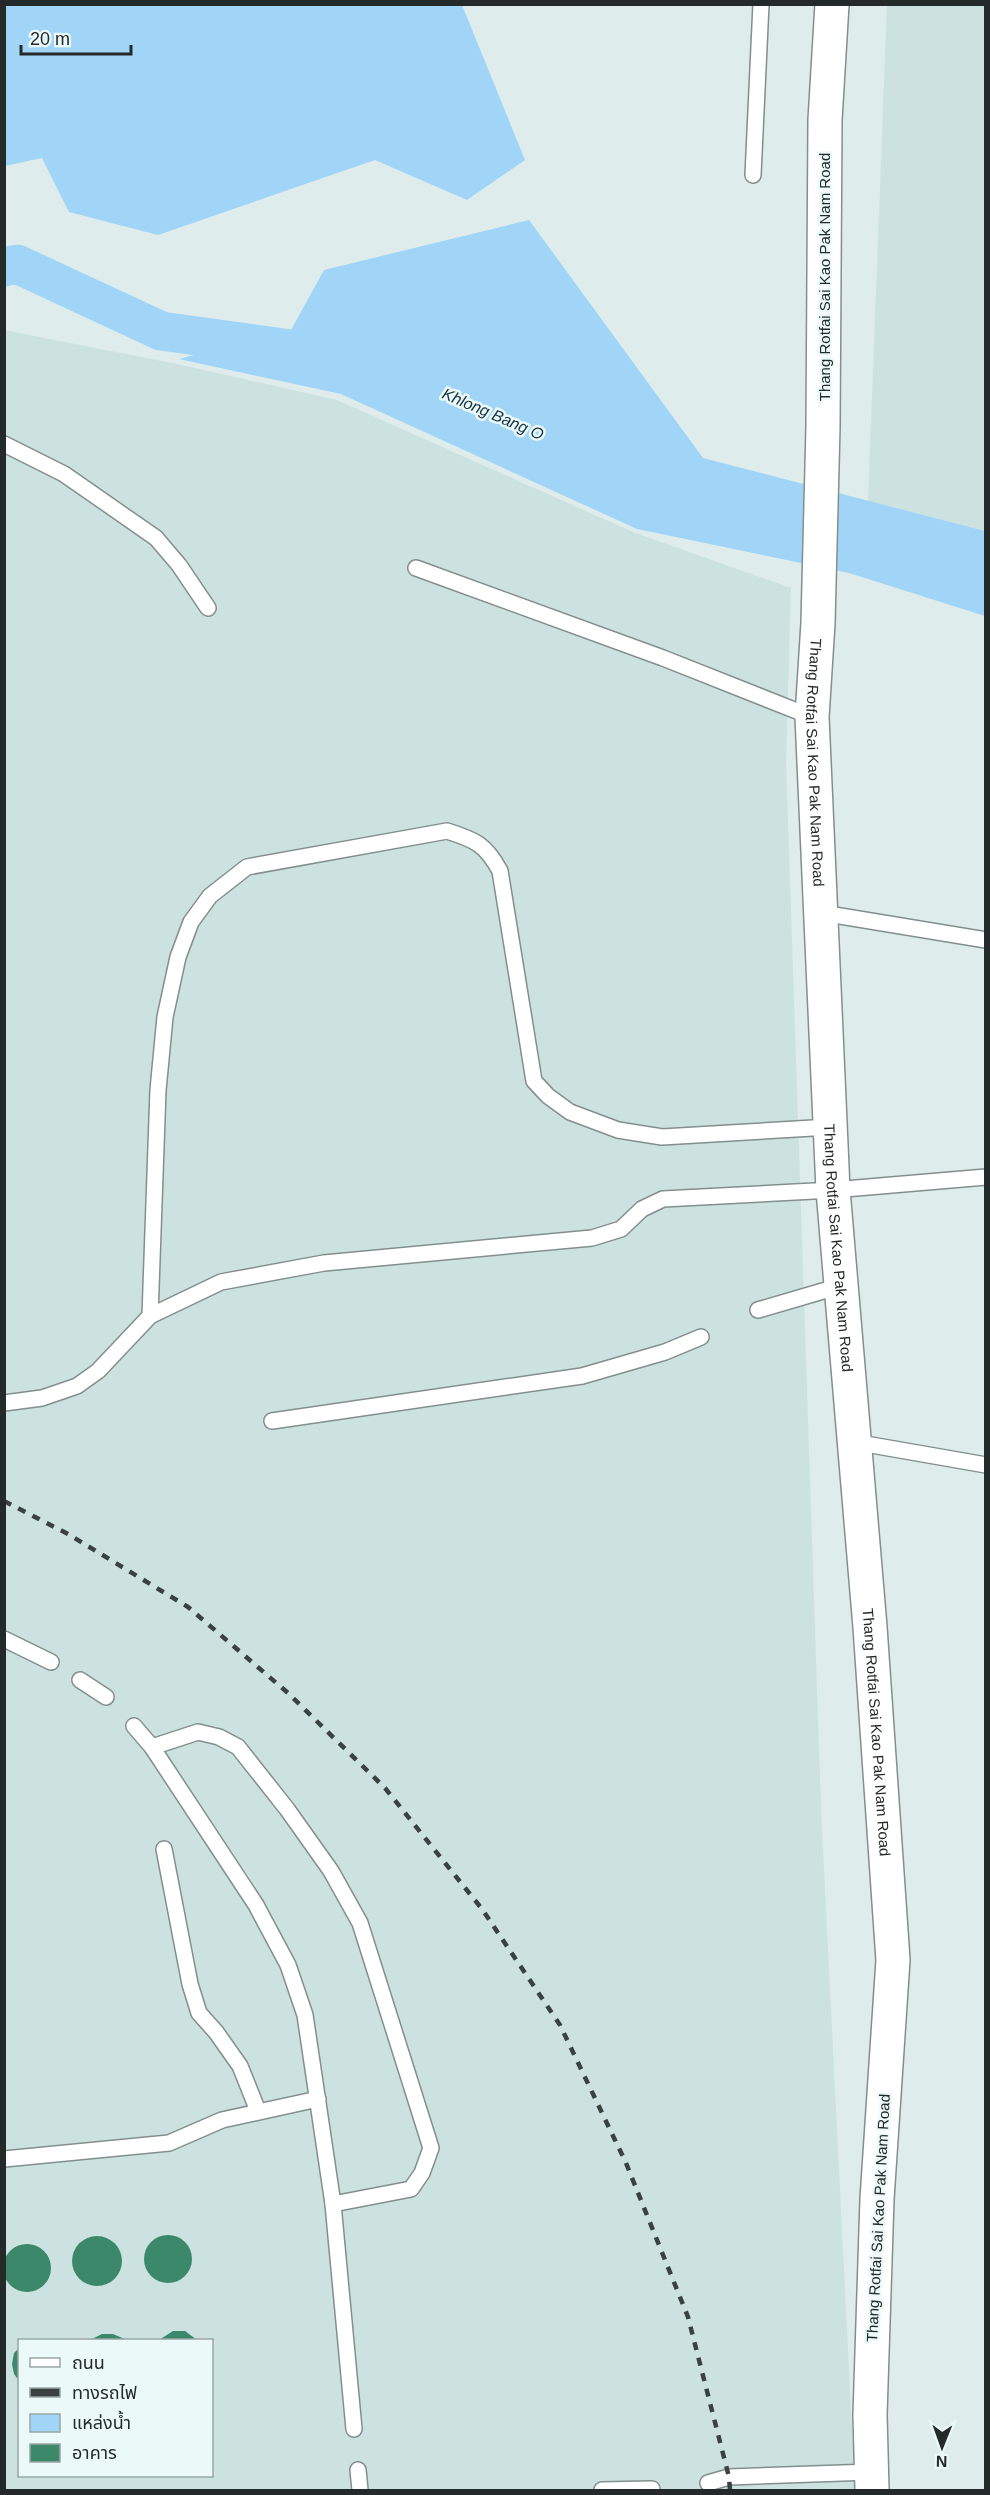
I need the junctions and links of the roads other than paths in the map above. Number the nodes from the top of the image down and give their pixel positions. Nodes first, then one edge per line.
1 (761, 4) edge
2 (832, 4) edge
3 (753, 175) dead end
4 (4, 444) edge
5 (416, 568) dead end
6 (208, 608) dead end
7 (812, 717) junction
8 (822, 913) junction
9 (986, 940) edge
10 (830, 1127) junction
11 (986, 1178) edge
12 (833, 1190) junction
13 (840, 1286) junction
14 (758, 1310) dead end
15 (150, 1316) junction
16 (701, 1337) dead end
17 (4, 1403) edge
18 (272, 1421) dead end
19 (854, 1442) junction
20 (986, 1465) edge
21 (4, 1638) edge
22 (51, 1662) dead end
23 (80, 1680) dead end
24 (106, 1697) dead end
25 (134, 1726) dead end
26 (152, 1747) junction
27 (164, 1849) dead end
28 (318, 2098) junction
29 (258, 2111) junction
30 (4, 2159) edge
31 (333, 2204) junction
32 (354, 2429) dead end
33 (358, 2470) dead end
34 (872, 2481) edge
35 (708, 2483) dead end
36 (652, 2489) dead end
37 (360, 2490) edge
38 (602, 2490) edge

1 - 3 lane
2 - 7 main road, Thang Rotfai Sai Kao Pak Nam Road
4 - 6 lane
5 - 7 lane
7 - 8 main road, Thang Rotfai Sai Kao Pak Nam Road
8 - 9 lane
8 - 10 main road, Thang Rotfai Sai Kao Pak Nam Road
10 - 12 main road, Thang Rotfai Sai Kao Pak Nam Road
10 - 15 lane
11 - 12 lane
12 - 13 main road, Thang Rotfai Sai Kao Pak Nam Road
12 - 15 lane
13 - 14 lane
13 - 19 main road, Thang Rotfai Sai Kao Pak Nam Road
15 - 17 lane
16 - 18 lane
19 - 20 lane
19 - 34 main road, Thang Rotfai Sai Kao Pak Nam Road
21 - 22 lane
23 - 24 lane
25 - 26 lane
26 - 28 lane
26 - 31 lane
27 - 29 lane
28 - 29 lane
28 - 31 lane
29 - 30 lane
31 - 32 lane
33 - 37 lane
34 - 35 lane
36 - 38 lane

